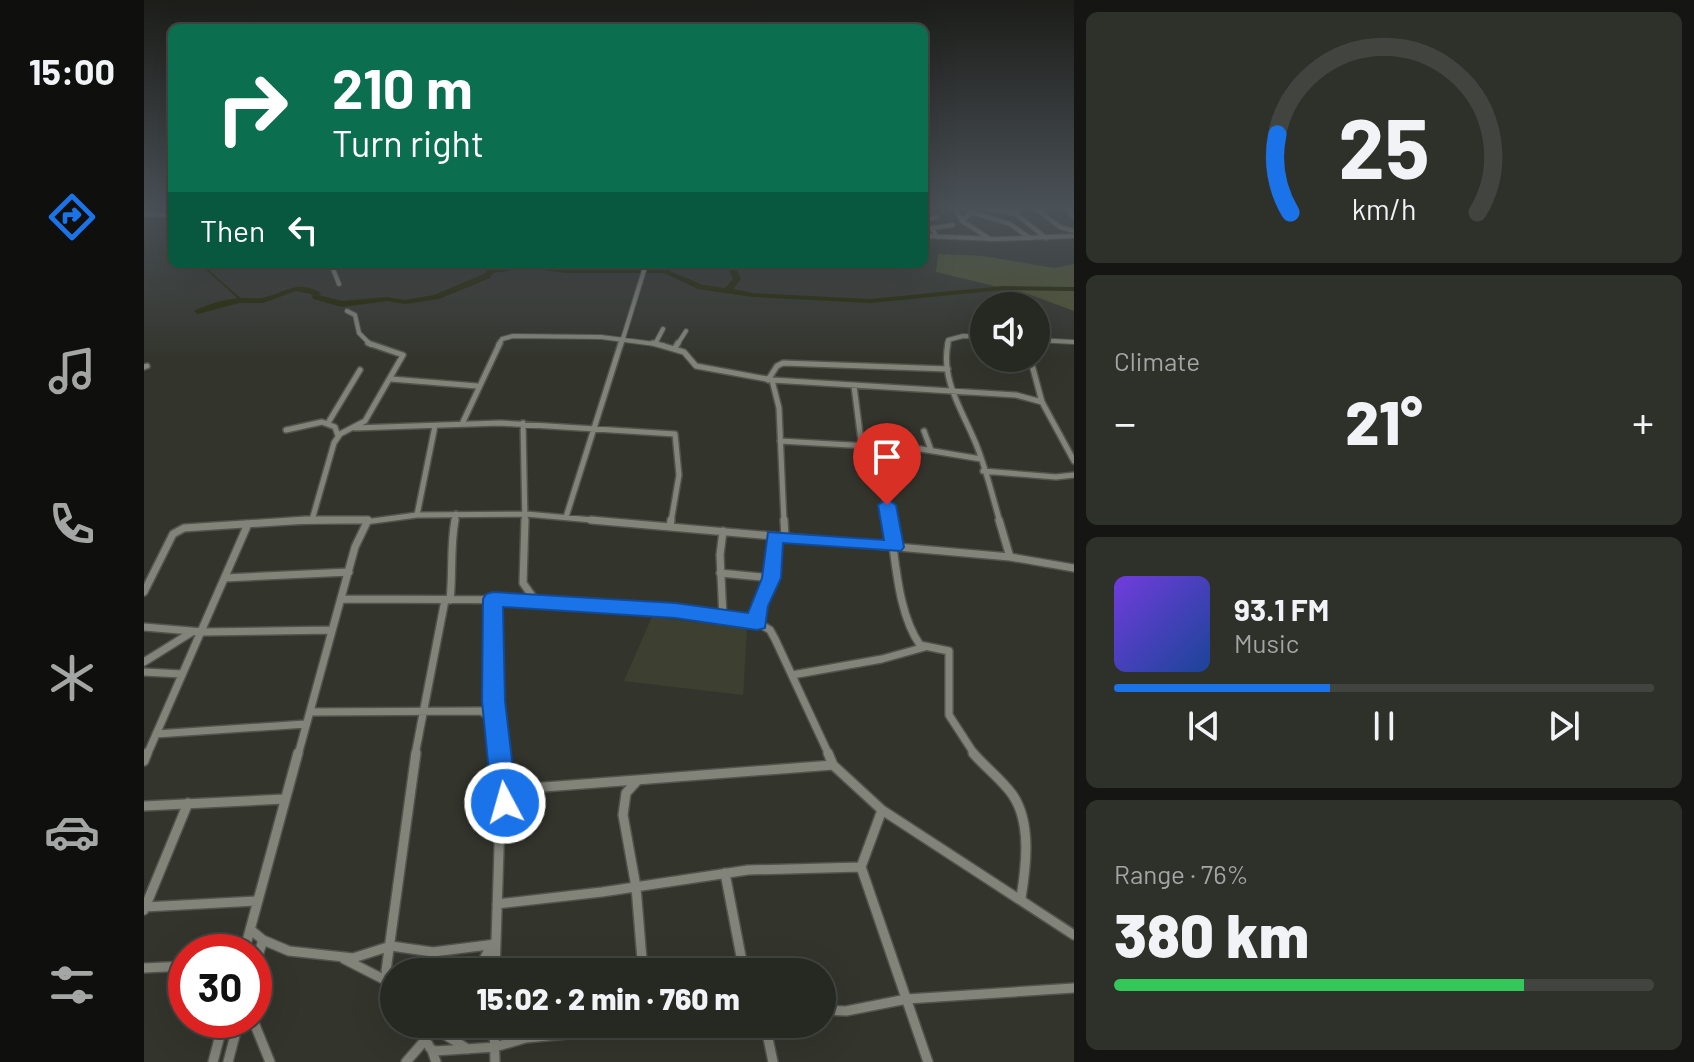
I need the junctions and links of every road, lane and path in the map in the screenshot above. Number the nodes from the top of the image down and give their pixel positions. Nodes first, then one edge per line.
1 (333, 268) edge
2 (644, 269) edge
3 (339, 284) dead end
4 (347, 311) dead end
5 (663, 329) dead end
6 (686, 331) dead end
7 (970, 336) edge
8 (620, 340) junction
9 (1050, 341) edge
10 (1074, 342) edge
11 (655, 344) junction
12 (675, 348) junction
13 (948, 369) junction
14 (360, 370) dead end
15 (1034, 372) edge
16 (391, 379) junction
17 (770, 380) junction
18 (477, 386) junction
19 (854, 386) junction
20 (953, 394) junction
21 (1042, 402) junction
22 (328, 423) junction
23 (523, 423) junction
24 (462, 424) junction
25 (435, 426) junction
26 (355, 428) junction
27 (592, 429) junction
28 (286, 430) dead end
29 (924, 431) dead end
30 (338, 436) junction
31 (780, 441) junction
32 (864, 447) junction
33 (931, 450) junction
34 (981, 459) junction
35 (1074, 461) edge
36 (983, 471) junction
37 (1074, 475) edge
38 (456, 514) junction
39 (526, 514) junction
40 (417, 515) junction
41 (566, 517) junction
42 (312, 520) junction
43 (366, 520) junction
44 (248, 524) junction
45 (670, 527) junction
46 (723, 531) junction
47 (775, 536) junction
48 (785, 537) junction
49 (894, 547) junction
50 (1010, 557) junction
51 (1074, 568) edge
52 (349, 572) junction
53 (720, 573) junction
54 (225, 578) junction
55 (772, 578) junction
56 (523, 583) junction
57 (144, 592) edge
58 (341, 599) junction
59 (493, 599) junction
60 (511, 599) junction
61 (447, 600) junction
62 (535, 600) junction
63 (723, 617) junction
64 (757, 622) junction
65 (144, 627) edge
66 (332, 630) junction
67 (193, 632) junction
68 (203, 632) junction
69 (925, 646) junction
70 (144, 662) edge
71 (144, 672) edge
72 (182, 674) junction
73 (792, 675) junction
74 (494, 701) junction
75 (481, 711) junction
76 (310, 712) junction
77 (422, 712) junction
78 (495, 721) junction
79 (306, 724) junction
80 (156, 734) junction
81 (144, 761) edge
82 (833, 765) junction
83 (637, 781) junction
84 (506, 790) junction
85 (284, 799) junction
86 (188, 803) junction
87 (144, 805) edge
88 (882, 810) junction
89 (861, 867) junction
90 (725, 873) junction
91 (636, 887) junction
92 (1021, 898) junction
93 (257, 901) junction
94 (497, 904) junction
95 (145, 908) edge
96 (251, 930) junction
97 (250, 934) edge
98 (256, 934) edge
99 (1074, 935) edge
100 (272, 944) edge
101 (494, 944) junction
102 (391, 946) junction
103 (433, 952) junction
104 (341, 957) junction
105 (389, 958) edge
106 (432, 958) edge
107 (486, 958) edge
108 (494, 958) edge
109 (642, 958) edge
110 (741, 958) edge
111 (168, 967) edge
112 (144, 968) edge
113 (380, 980) edge
114 (1074, 988) edge
115 (907, 999) junction
116 (836, 1011) edge
117 (219, 1038) edge
118 (234, 1038) edge
119 (260, 1038) edge
120 (423, 1038) edge
121 (430, 1038) edge
122 (444, 1038) edge
123 (444, 1038) edge
124 (495, 1038) edge
125 (526, 1038) edge
126 (768, 1038) edge
127 (495, 1047) junction
128 (468, 1049) junction
129 (213, 1062) edge
130 (228, 1062) edge
131 (270, 1062) edge
132 (406, 1062) edge
133 (436, 1062) edge
134 (495, 1062) edge
135 (773, 1062) edge
136 (928, 1062) edge

1 - 3 street
2 - 8 street
4 - 16 street
5 - 11 street
6 - 12 street
7 - 13 street
8 - 11 street
8 - 18 street
8 - 27 street
9 - 10 street
11 - 12 street
12 - 17 street
13 - 17 street
13 - 20 street
14 - 22 street
15 - 21 street
16 - 18 street
16 - 26 street
17 - 19 street
17 - 31 street
18 - 24 street
19 - 20 street
19 - 32 street
20 - 21 street
20 - 34 street
21 - 35 street
22 - 28 street
22 - 30 street
23 - 24 street
23 - 27 street
23 - 39 street
24 - 25 street
25 - 26 street
25 - 40 street
26 - 30 street
27 - 41 street
27 - 45 street
29 - 33 street
30 - 42 street
31 - 32 street
31 - 48 street
32 - 33 street
32 - 49 street
33 - 34 street
34 - 36 street
36 - 37 street
36 - 50 street
38 - 39 street
38 - 40 street
38 - 61 street
39 - 41 street
39 - 56 street
40 - 43 street
41 - 45 street
42 - 43 street
42 - 44 street
43 - 52 street
44 - 54 street
44 - 57 street
45 - 46 street
46 - 47 street
46 - 53 street
47 - 48 street
47 - 55 street
48 - 49 street
49 - 50 street
49 - 69 street
50 - 51 street
52 - 54 street
52 - 58 street
53 - 55 street
53 - 63 street
54 - 68 street
55 - 64 street
56 - 60 street
56 - 62 street
58 - 61 street
58 - 66 street
59 - 60 street
59 - 61 street
59 - 74 street
60 - 62 street
61 - 77 street
62 - 63 street
63 - 64 street
64 - 73 street
65 - 67 street
66 - 68 street
66 - 76 street
67 - 68 street
67 - 70 street
68 - 72 street
69 - 73 street
69 - 92 street
71 - 72 street
72 - 80 street
73 - 82 street
74 - 75 street
74 - 78 street
75 - 77 street
75 - 78 street
76 - 77 street
76 - 79 street
77 - 102 street
78 - 84 street
79 - 80 street
79 - 85 street
80 - 81 street
82 - 83 street
82 - 88 street
83 - 84 street
83 - 91 street
84 - 94 street
85 - 86 street
85 - 93 street
86 - 87 street
86 - 95 street
88 - 89 street
88 - 92 street
89 - 90 street
89 - 115 street
90 - 91 street
90 - 110 street
91 - 94 street
91 - 109 street
92 - 99 street
93 - 95 street
93 - 96 street
94 - 101 street
96 - 97 street
96 - 98 street
100 - 104 street
101 - 103 street
101 - 107 street
101 - 108 street
102 - 103 street
102 - 104 street
102 - 105 street
103 - 106 street
104 - 113 street
111 - 112 street
114 - 115 street
115 - 116 street
115 - 136 street
117 - 129 street
118 - 130 street
119 - 131 street
120 - 132 street
121 - 133 street
122 - 128 street
123 - 128 street
124 - 127 street
125 - 127 street
126 - 135 street
127 - 128 street
127 - 134 street

